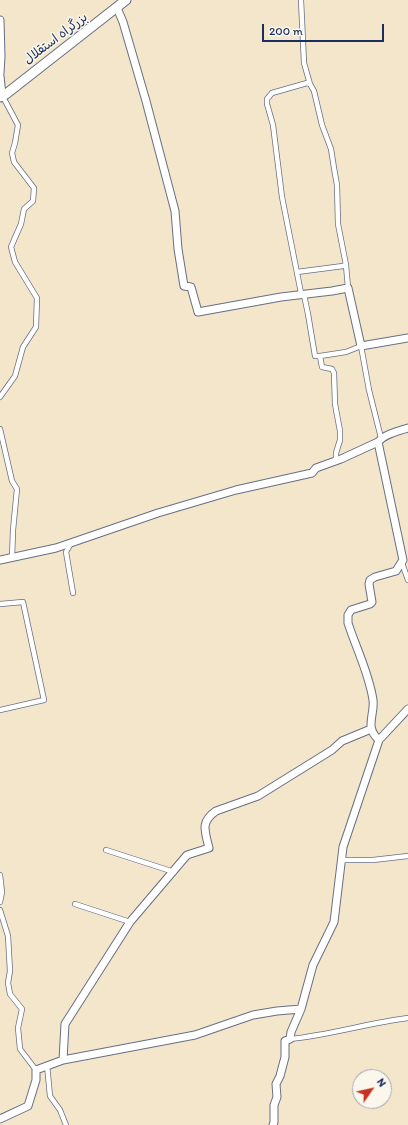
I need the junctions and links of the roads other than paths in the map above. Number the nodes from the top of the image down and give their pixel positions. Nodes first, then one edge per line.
1 (126, 0) edge
2 (301, 0) edge
3 (117, 8) junction
4 (0, 20) edge
5 (0, 73) edge
6 (0, 76) edge
7 (310, 84) junction
8 (1, 96) edge
9 (346, 265) junction
10 (297, 272) junction
11 (348, 288) junction
12 (304, 295) junction
13 (408, 338) edge
14 (361, 346) junction
15 (320, 356) junction
16 (0, 397) edge
17 (408, 428) edge
18 (0, 429) edge
19 (379, 440) junction
20 (336, 461) junction
21 (71, 543) junction
22 (12, 558) junction
23 (0, 560) edge
24 (402, 564) junction
25 (408, 580) edge
26 (73, 593) dead end
27 (0, 604) edge
28 (408, 709) edge
29 (0, 710) edge
30 (371, 729) junction
31 (379, 740) junction
32 (106, 850) dead end
33 (408, 856) edge
34 (341, 860) junction
35 (174, 872) junction
36 (0, 875) edge
37 (0, 902) edge
38 (75, 904) dead end
39 (0, 910) edge
40 (130, 922) junction
41 (301, 1009) junction
42 (408, 1018) edge
43 (290, 1039) junction
44 (63, 1060) junction
45 (42, 1068) junction
46 (0, 1119) edge
47 (66, 1125) edge
48 (273, 1125) edge

1 - 3 highway, بزرگراه استقلال
2 - 7 street
3 - 8 highway, بزرگراه استقلال
3 - 12 street
4 - 5 street
6 - 8 street
7 - 9 street
7 - 10 street
8 - 16 street
9 - 10 street
9 - 11 street
10 - 12 street
11 - 12 street
11 - 14 street
12 - 15 street
13 - 14 street
14 - 15 street
14 - 19 street
15 - 20 street
17 - 19 street
18 - 22 street
19 - 20 street
19 - 24 street
20 - 21 street
21 - 22 street
21 - 26 street
22 - 23 street
24 - 25 street
24 - 30 street
27 - 29 street
28 - 31 street
30 - 31 street
30 - 35 street
31 - 34 street
32 - 35 street
33 - 34 street
34 - 41 street
35 - 40 street
36 - 37 street
38 - 40 street
39 - 45 street
40 - 44 street
41 - 43 street
41 - 44 street
42 - 43 street
43 - 48 street
44 - 45 street
45 - 46 street
45 - 47 street

